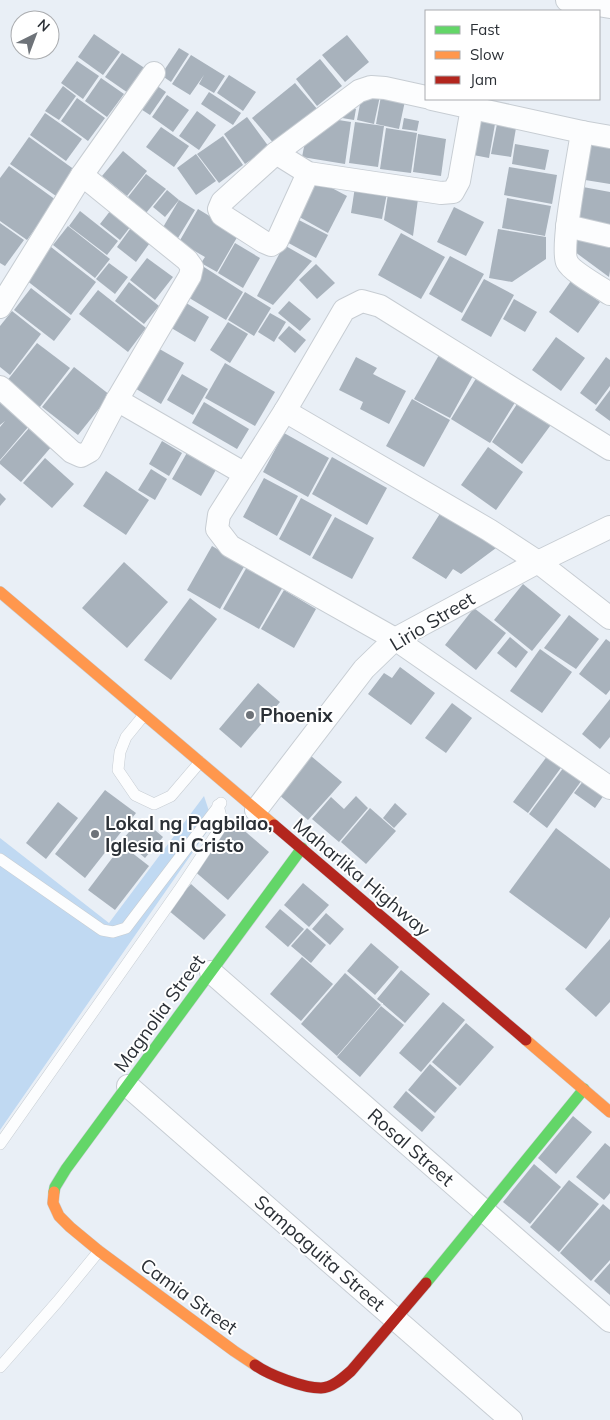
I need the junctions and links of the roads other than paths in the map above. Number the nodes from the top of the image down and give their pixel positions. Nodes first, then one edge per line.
1 (567, 0) edge
2 (610, 7) edge
3 (154, 73) dead end
4 (425, 97) edge
5 (436, 100) edge
6 (472, 108) junction
7 (582, 132) junction
8 (610, 137) edge
9 (276, 153) junction
10 (308, 173) junction
11 (82, 174) junction
12 (567, 226) junction
13 (610, 236) edge
14 (610, 294) edge
15 (0, 307) edge
16 (0, 387) edge
17 (117, 400) junction
18 (285, 411) junction
19 (610, 448) edge
20 (245, 474) junction
21 (610, 527) edge
22 (538, 562) junction
23 (0, 592) edge
24 (610, 618) edge
25 (395, 639) junction
26 (144, 714) junction
27 (200, 762) junction
28 (610, 788) edge
29 (233, 789) junction
30 (218, 805) junction
31 (256, 810) junction
32 (302, 848) junction
33 (0, 860) edge
34 (211, 972) junction
35 (128, 1086) junction
36 (584, 1089) junction
37 (610, 1112) edge
38 (0, 1144) edge
39 (53, 1203) joint
40 (484, 1211) junction
41 (99, 1251) junction
42 (396, 1319) junction
43 (610, 1321) edge
44 (0, 1367) edge
45 (511, 1420) edge

1 - 2 street
3 - 11 street
4 - 9 street
5 - 6 street
6 - 7 street
6 - 10 street
7 - 8 street
7 - 12 street
9 - 10 street
9 - 10 street
11 - 15 street
11 - 17 street
12 - 13 street
12 - 14 street
16 - 17 street
17 - 20 street
18 - 19 street
18 - 20 street
18 - 22 street
20 - 25 street
21 - 22 street, Lirio Street
22 - 24 street
22 - 25 street, Lirio Street
23 - 26 street, Maharlika Highway
25 - 28 street
25 - 31 street, Lirio Street
26 - 27 street, Maharlika Highway
26 - 27 lane
27 - 29 street, Maharlika Highway
29 - 30 lane
29 - 31 street, Maharlika Highway
30 - 33 lane
30 - 38 lane
31 - 32 street, Maharlika Highway
32 - 34 street, Magnolia Street
32 - 36 street, Maharlika Highway
34 - 35 street, Magnolia Street
34 - 40 street, Rosal Street
35 - 39 street, Magnolia Street
35 - 42 street, Sampaguita Street
36 - 37 street, Maharlika Highway
36 - 40 street
39 - 41 street, Camia Street
40 - 42 street
40 - 43 street, Rosal Street
41 - 42 street, Camia Street
41 - 44 lane
42 - 45 street, Sampaguita Street

